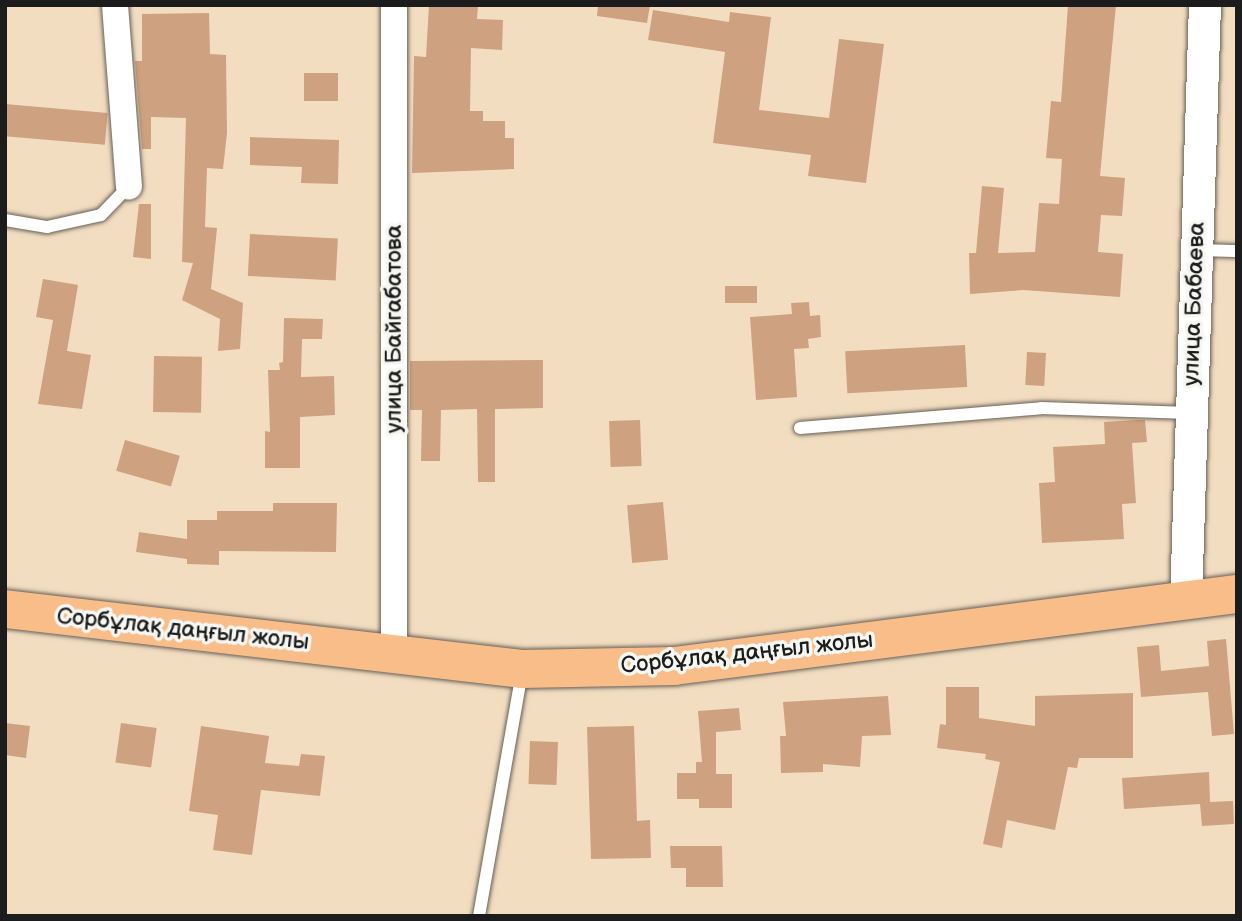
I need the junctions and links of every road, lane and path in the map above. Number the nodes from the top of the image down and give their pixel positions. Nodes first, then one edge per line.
1 (115, 5) edge
2 (394, 5) edge
3 (1205, 5) edge
4 (129, 186) joint
5 (5, 220) edge
6 (1196, 250) junction
7 (1237, 251) edge
8 (1191, 414) junction
9 (800, 428) dead end
10 (1237, 594) edge
11 (1186, 602) junction
12 (5, 609) edge
13 (394, 653) junction
14 (522, 669) junction
15 (480, 916) edge

1 - 4 street
2 - 13 street, улица Байгабатова
3 - 6 street, улица Бабаева
4 - 5 lane
6 - 7 lane
6 - 8 street, улица Бабаева
8 - 9 lane
8 - 11 street, улица Бабаева
10 - 11 main road, Сорбұлақ даңғыл жолы
11 - 14 main road, Сорбұлақ даңғыл жолы
12 - 13 main road, Сорбұлақ даңғыл жолы
13 - 14 main road, Сорбұлақ даңғыл жолы
14 - 15 lane

